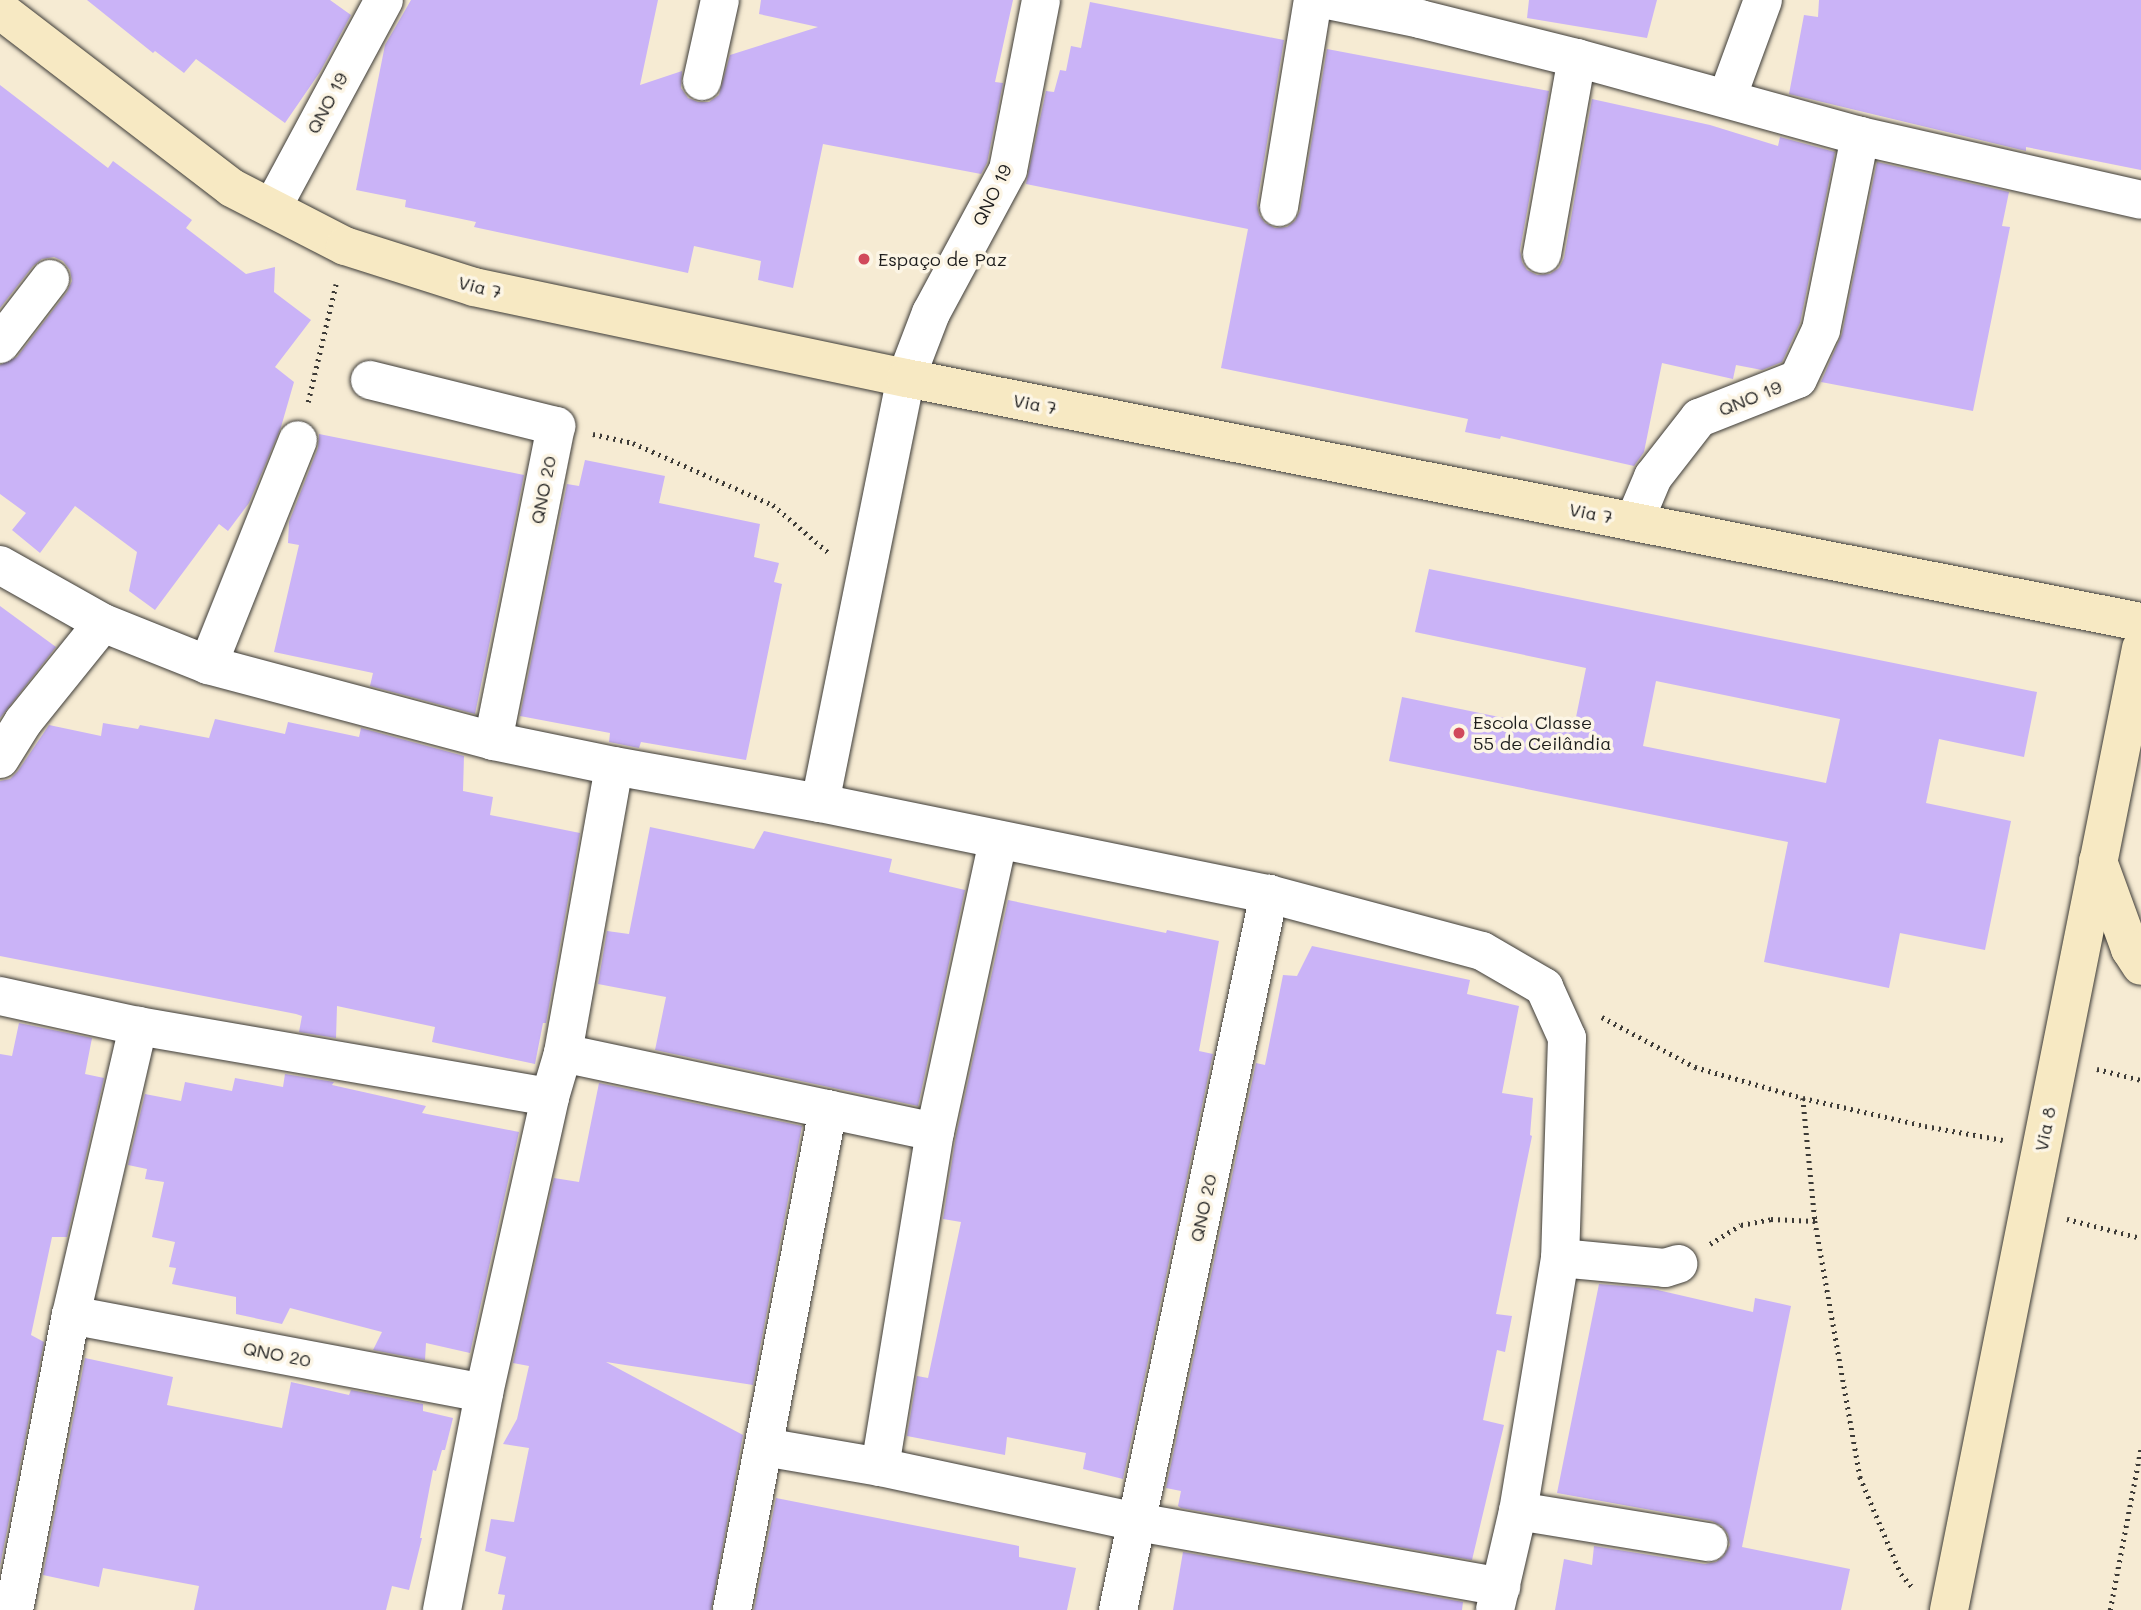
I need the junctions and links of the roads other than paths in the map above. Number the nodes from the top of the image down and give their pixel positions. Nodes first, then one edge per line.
1 (384, 0) edge
2 (720, 0) edge
3 (1041, 0) edge
4 (1312, 0) edge
5 (1327, 0) edge
6 (1763, 0) edge
7 (1422, 9) edge
8 (0, 10) edge
9 (1577, 58) junction
10 (702, 81) dead end
11 (1727, 97) junction
12 (1860, 136) junction
13 (2141, 200) edge
14 (1279, 207) dead end
15 (272, 208) junction
16 (1542, 254) dead end
17 (50, 279) dead end
18 (0, 344) edge
19 (906, 378) junction
20 (370, 380) dead end
21 (298, 440) road end
22 (1634, 522) junction
23 (0, 565) edge
24 (2141, 622) edge
25 (103, 623) junction
26 (2141, 648) edge
27 (208, 665) junction
28 (493, 741) junction
29 (0, 759) edge
30 (614, 766) junction
31 (820, 803) junction
32 (998, 841) junction
33 (2098, 860) junction
34 (1269, 894) junction
35 (2141, 966) edge
36 (0, 996) edge
37 (138, 1026) junction
38 (563, 1053) junction
39 (550, 1097) junction
40 (828, 1109) junction
41 (935, 1132) junction
42 (1560, 1258) junction
43 (1678, 1264) road end
44 (71, 1315) junction
45 (484, 1393) junction
46 (764, 1447) junction
47 (880, 1467) junction
48 (1518, 1511) junction
49 (1137, 1522) junction
50 (1708, 1542) dead end
51 (1498, 1598) edge
52 (24, 1608) edge
53 (442, 1610) edge
54 (732, 1610) edge
55 (1118, 1610) edge
56 (1949, 1610) edge

1 - 15 street, QNO 19
2 - 10 street
3 - 19 street, QNO 19
4 - 14 street
5 - 7 street
6 - 11 street
7 - 9 street
8 - 15 main road, Via 7
9 - 11 street
9 - 16 street
11 - 12 street
12 - 13 street
12 - 22 street, QNO 19
15 - 19 main road, Via 7
17 - 18 street
19 - 22 main road, Via 7
19 - 31 street
20 - 28 street, QNO 20
21 - 27 street
22 - 24 main road, Via 7
23 - 25 street
25 - 27 street
25 - 29 street
26 - 33 main road, Via 8
27 - 28 street
28 - 30 street
30 - 31 street
30 - 38 street
31 - 32 street
32 - 34 street
32 - 41 street
33 - 35 main road
33 - 56 main road, Via 8
34 - 42 street
34 - 49 street, QNO 20
36 - 37 street
37 - 39 street
37 - 44 street
38 - 39 street
38 - 40 street
39 - 45 street
40 - 41 street
40 - 46 street
41 - 47 street
42 - 43 street
42 - 48 street
44 - 45 street, QNO 20
44 - 52 street
45 - 53 street
46 - 47 street
46 - 54 street
47 - 49 street
48 - 50 street
48 - 51 street
49 - 51 street
49 - 55 street, QNO 20

